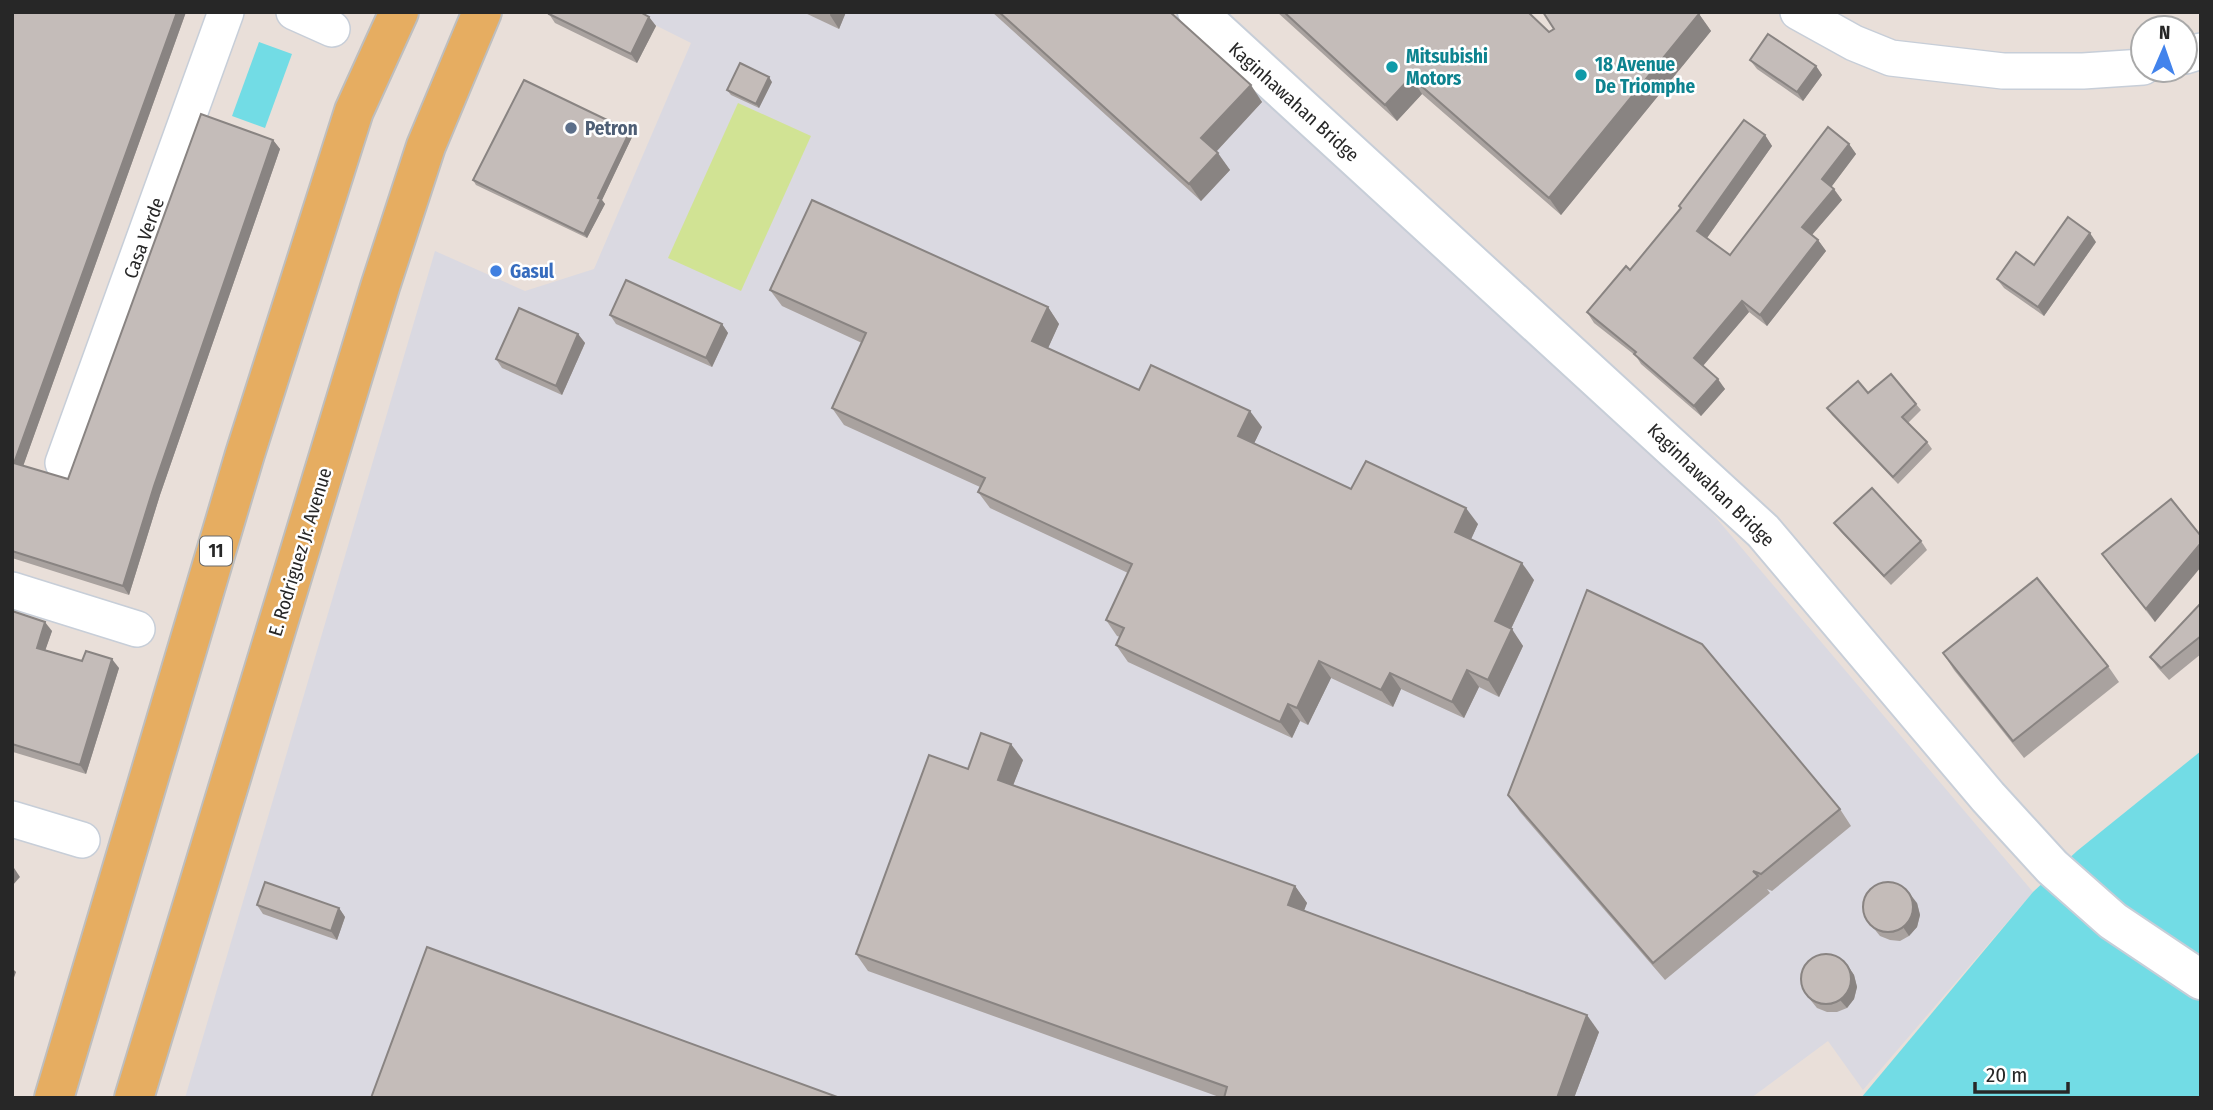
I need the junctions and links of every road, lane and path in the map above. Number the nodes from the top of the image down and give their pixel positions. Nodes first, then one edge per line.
1 (226, 12) edge
2 (294, 12) edge
3 (400, 12) edge
4 (482, 12) edge
5 (1196, 12) edge
6 (1798, 12) edge
7 (332, 29) dead end
8 (2129, 68) edge
9 (63, 463) dead end
10 (12, 590) edge
11 (137, 629) dead end
12 (12, 819) edge
13 (82, 840) dead end
14 (2201, 980) edge
15 (54, 1098) edge
16 (134, 1098) edge

1 - 9 street, Casa Verde
2 - 7 street
3 - 15 main road, 11
4 - 16 main road, E. Rodriguez Jr. Avenue
5 - 14 main road, Kaginhawahan Bridge
6 - 8 street
10 - 11 street
12 - 13 street

